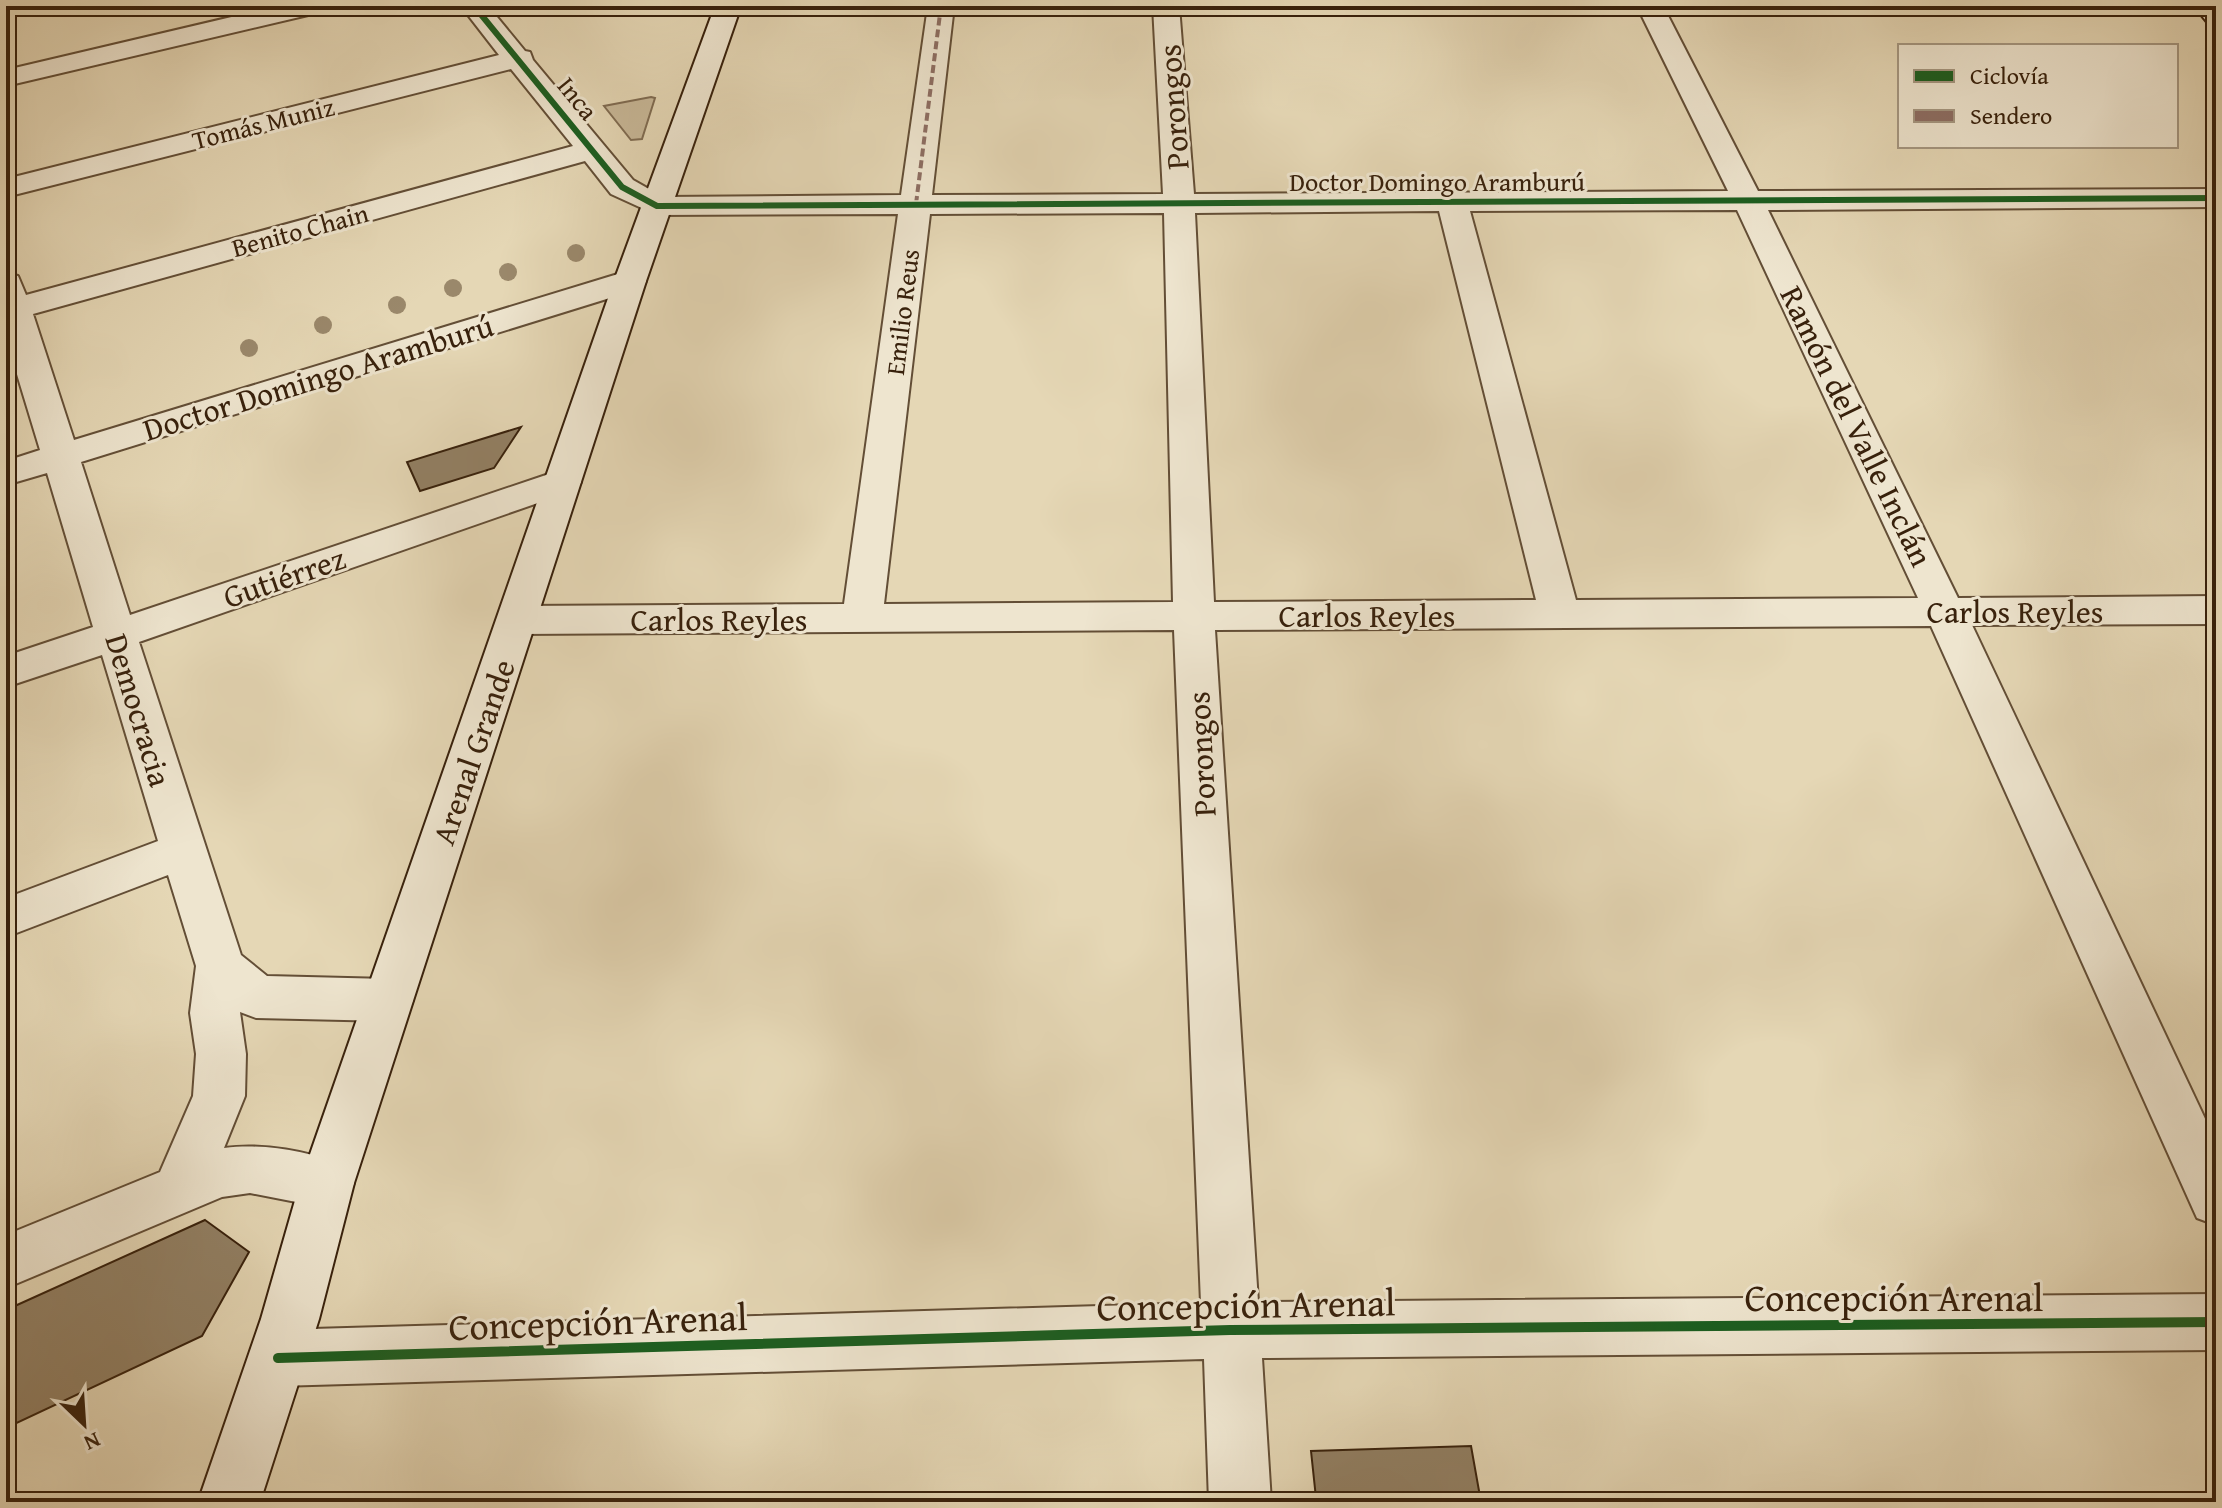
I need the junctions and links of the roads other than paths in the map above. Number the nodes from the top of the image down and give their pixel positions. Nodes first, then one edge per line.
1 (312, 6) edge
2 (474, 6) edge
3 (728, 6) edge
4 (941, 6) edge
5 (1166, 6) edge
6 (1650, 6) edge
7 (2207, 6) edge
8 (2216, 16) edge
9 (520, 58) junction
10 (6, 78) edge
11 (593, 150) junction
12 (6, 188) edge
13 (2216, 198) edge
14 (1749, 200) junction
15 (1179, 201) junction
16 (1452, 202) junction
17 (916, 204) junction
18 (657, 206) junction
19 (630, 281) junction
20 (9, 301) edge
21 (60, 456) junction
22 (6, 473) edge
23 (562, 482) junction
24 (2216, 610) edge
25 (1946, 611) junction
26 (1560, 614) junction
27 (1194, 616) junction
28 (862, 618) junction
29 (519, 620) junction
30 (115, 634) junction
31 (6, 672) edge
32 (182, 851) junction
33 (6, 918) edge
34 (220, 966) junction
35 (388, 1000) junction
36 (327, 1183) junction
37 (180, 1189) junction
38 (2216, 1200) edge
39 (6, 1262) edge
40 (2216, 1322) edge
41 (1230, 1330) junction
42 (278, 1358) junction
43 (229, 1502) edge
44 (1240, 1502) edge

1 - 10 street
2 - 9 street, Inca
3 - 18 street, Arenal Grande
4 - 17 street, Emilio Reus
5 - 15 street, Porongos
6 - 14 street, Ramón del Valle Inclán
7 - 8 street
9 - 11 street, Inca
9 - 12 street, Tomás Muniz
11 - 18 street, Inca
11 - 20 street, Benito Chain
13 - 14 street, Doctor Domingo Aramburú
14 - 16 street, Doctor Domingo Aramburú
14 - 25 street, Ramón del Valle Inclán
15 - 16 street, Doctor Domingo Aramburú
15 - 17 street, Doctor Domingo Aramburú
15 - 27 street, Porongos
16 - 26 street
17 - 18 street, Doctor Domingo Aramburú
17 - 28 street, Emilio Reus
18 - 19 street, Arenal Grande
19 - 21 street, Doctor Domingo Aramburú
19 - 23 street, Arenal Grande
20 - 21 street, Democracia
21 - 22 street, Doctor Domingo Aramburú
21 - 30 street, Democracia
23 - 29 street, Arenal Grande
23 - 30 street, Gutiérrez
24 - 25 street, Carlos Reyles
25 - 26 street, Carlos Reyles
25 - 38 street, Ramón del Valle Inclán
26 - 27 street, Carlos Reyles
27 - 28 street, Carlos Reyles
27 - 41 street, Porongos
28 - 29 street, Carlos Reyles
29 - 35 street, Arenal Grande
30 - 31 street, Gutiérrez
30 - 32 street, Democracia
32 - 33 street
32 - 34 street, Democracia
34 - 35 street
34 - 37 street
35 - 36 street, Arenal Grande
36 - 37 street
36 - 42 street, Arenal Grande
37 - 39 street
40 - 41 street, Concepción Arenal
41 - 42 street, Concepción Arenal
41 - 44 street, Porongos
42 - 43 street, Arenal Grande

